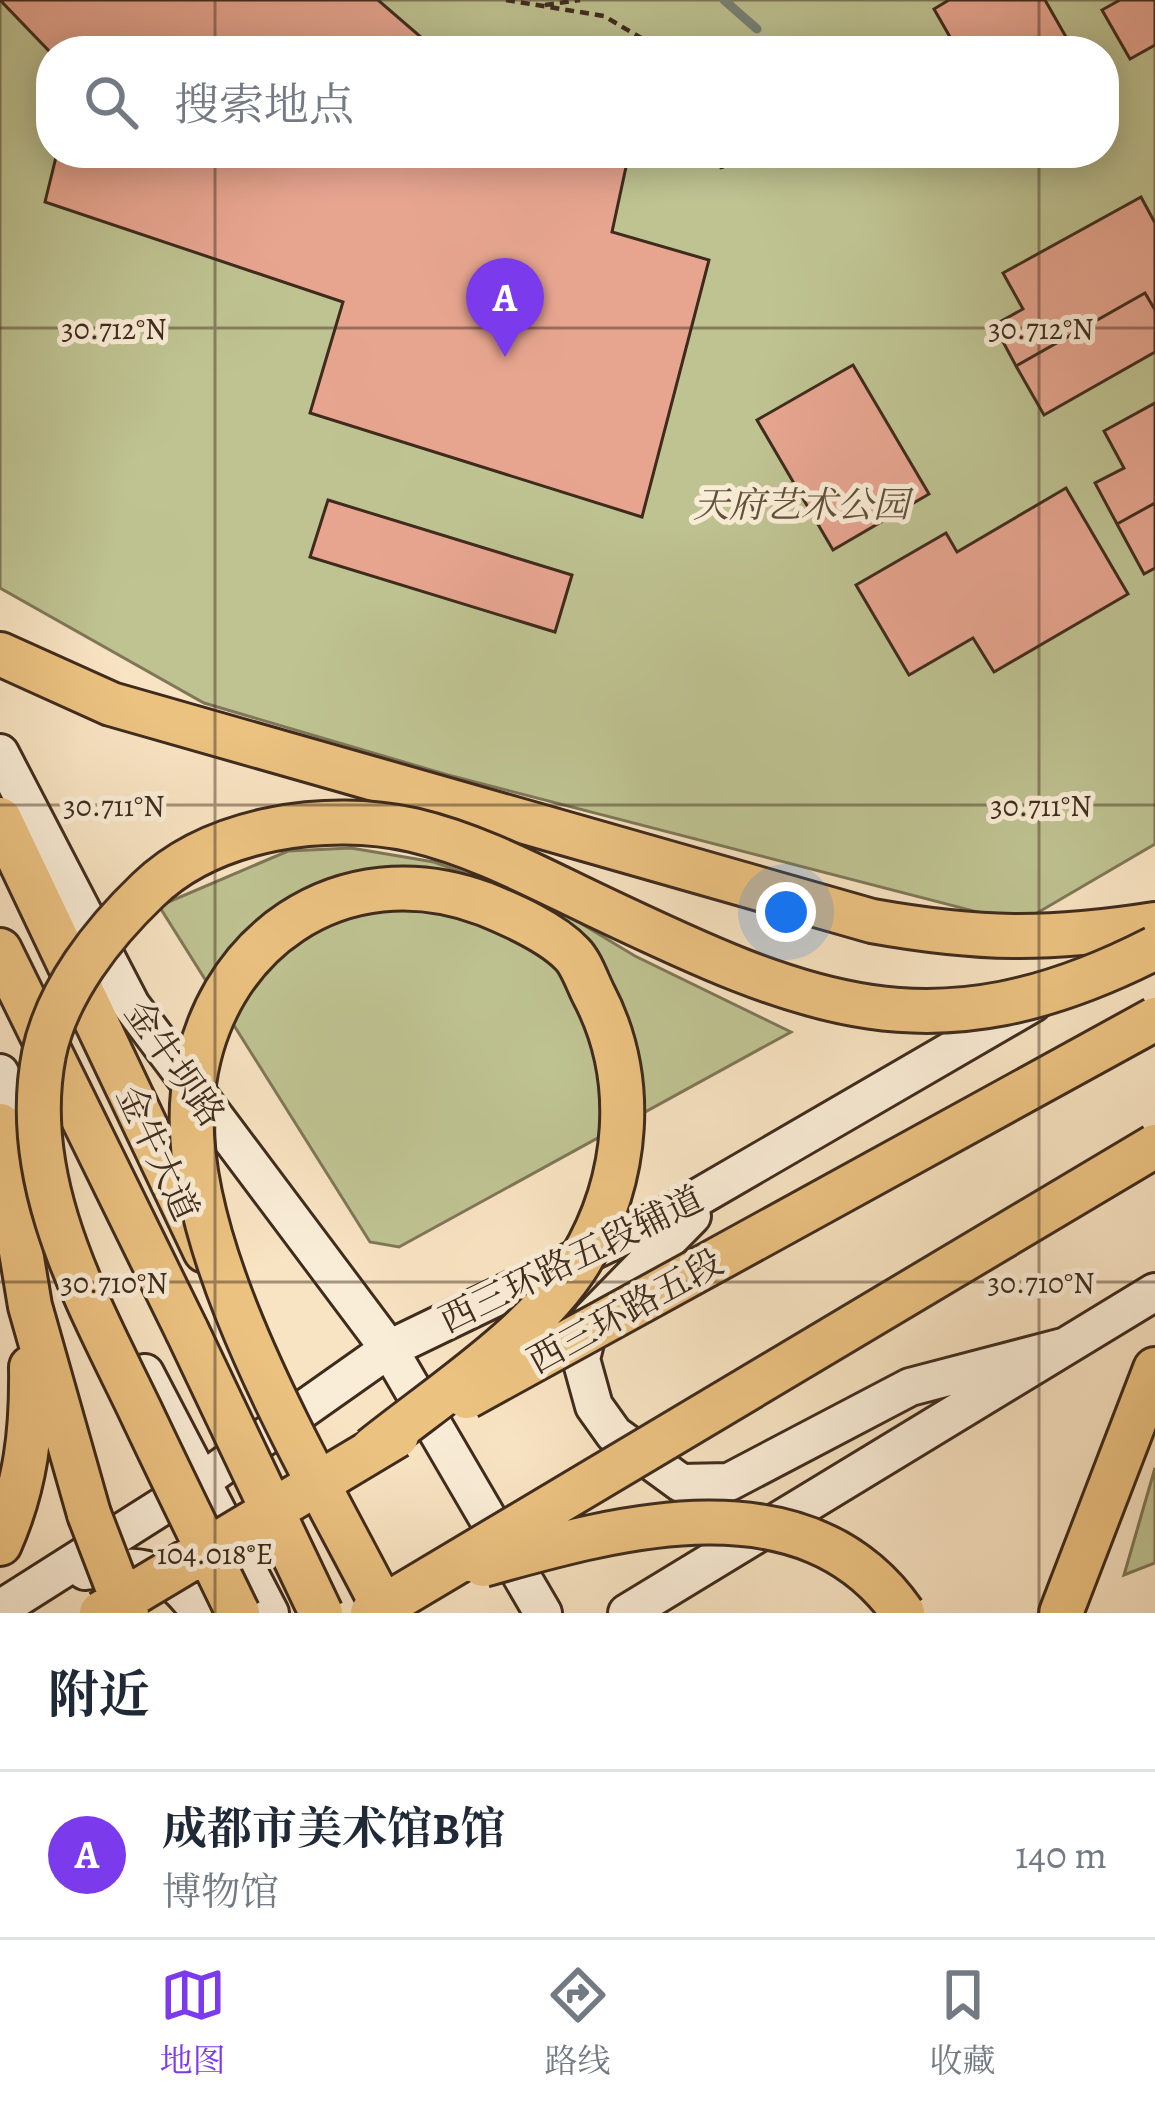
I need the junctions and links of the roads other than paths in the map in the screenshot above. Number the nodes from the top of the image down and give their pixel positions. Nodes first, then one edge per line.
1 (0, 654) edge
2 (0, 753) edge
3 (0, 819) edge
4 (1155, 927) edge
5 (1155, 948) edge
6 (0, 950) edge
7 (1155, 1019) edge
8 (0, 1073) edge
9 (0, 1125) edge
10 (1155, 1145) edge
11 (734, 1177) junction
12 (1155, 1292) edge
13 (30, 1306) junction
14 (234, 1312) junction
15 (1063, 1347) junction
16 (389, 1349) junction
17 (1155, 1369) edge
18 (373, 1449) junction
19 (199, 1483) junction
20 (0, 1544) edge
21 (57, 1576) junction
22 (430, 1580) junction
23 (0, 1609) edge
24 (100, 1613) edge
25 (127, 1613) edge
26 (200, 1613) edge
27 (238, 1613) edge
28 (270, 1613) edge
29 (321, 1613) edge
30 (372, 1613) edge
31 (386, 1613) edge
32 (543, 1613) edge
33 (627, 1613) edge
34 (903, 1613) edge
35 (1061, 1613) edge

1 - 4 highway
2 - 16 main road, 金牛坝路
3 - 14 highway, 金牛大道, bridge
4 - 11 main road, 西三环路五段辅道
5 - 27 highway, bridge
6 - 29 highway, 金牛大道, bridge
7 - 18 highway, 西三环路五段, bridge
8 - 19 main road
9 - 13 highway
10 - 22 highway, bridge
11 - 15 main road
11 - 16 main road, 西三环路五段辅道
12 - 15 main road
13 - 20 highway
13 - 25 highway, bridge
14 - 18 highway, bridge
14 - 31 highway, 金牛大道, bridge
15 - 33 main road
16 - 19 main road, 西三环路五段辅道
16 - 32 main road, 金牛坝路
17 - 35 highway
18 - 24 highway, 西三环路五段, bridge
19 - 21 main road, 西三环路五段辅道
19 - 28 main road
21 - 23 main road, 西三环路五段辅道
21 - 26 main road
22 - 30 highway, bridge
22 - 34 highway, bridge

